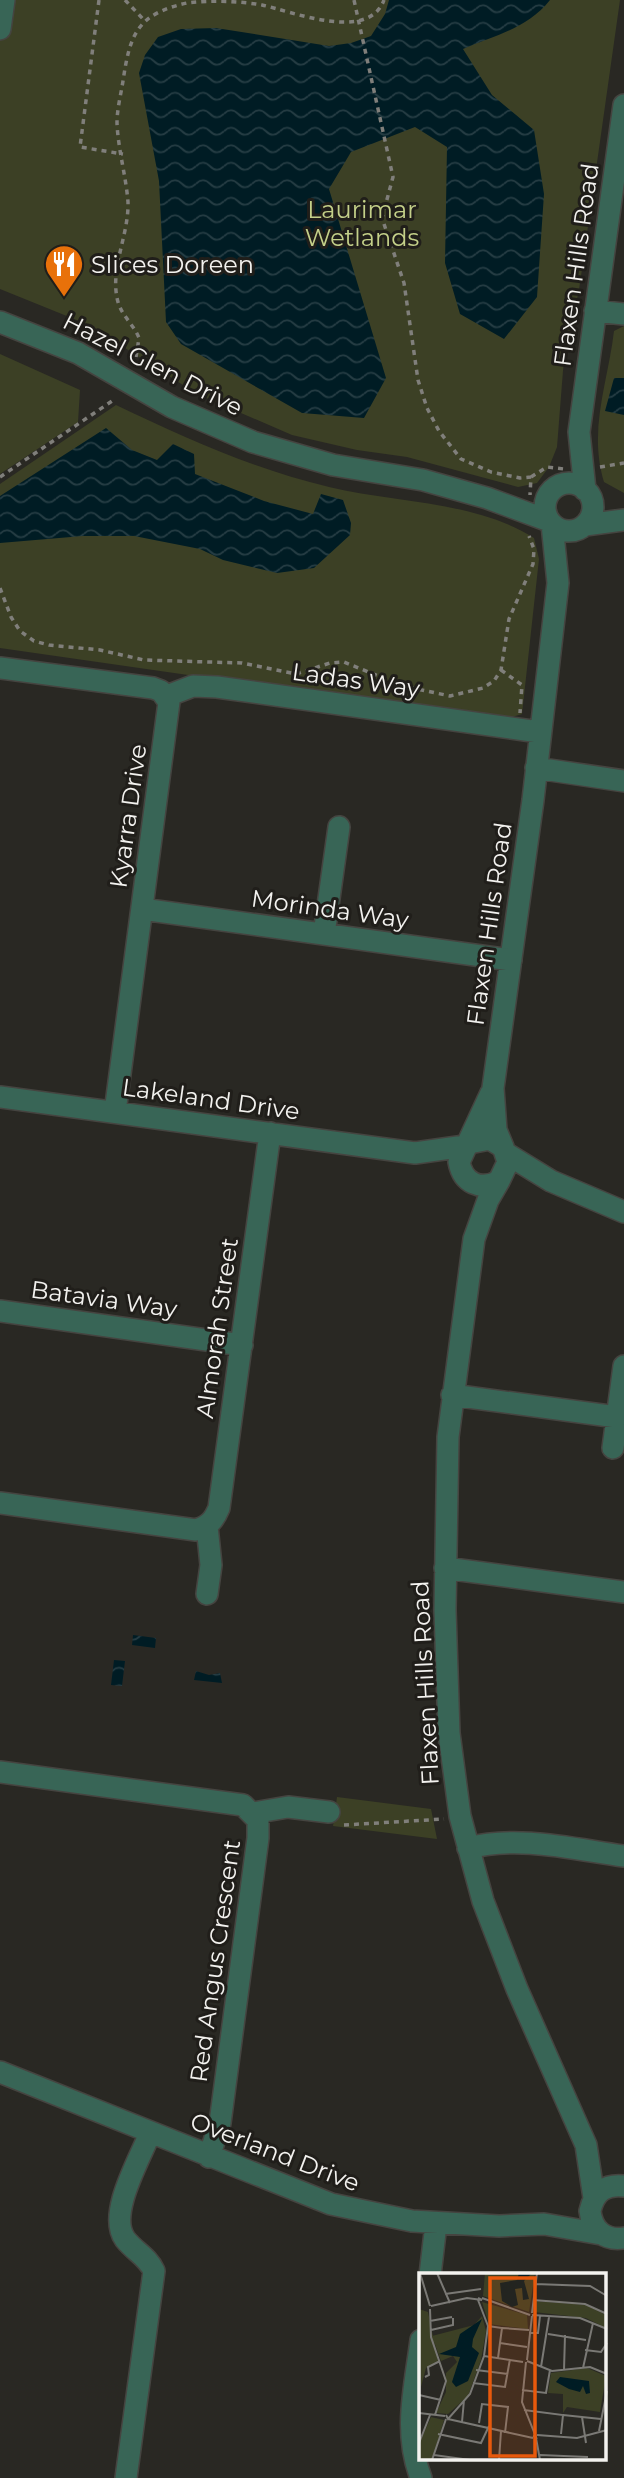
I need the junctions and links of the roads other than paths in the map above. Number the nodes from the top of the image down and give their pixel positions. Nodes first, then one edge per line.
1 (4, 0) edge
2 (0, 29) edge
3 (624, 105) edge
4 (595, 311) junction
5 (624, 314) edge
6 (0, 322) edge
7 (581, 424) junction
8 (555, 488) junction
9 (587, 492) junction
10 (529, 505) junction
11 (624, 510) edge
12 (624, 520) edge
13 (551, 523) junction
14 (581, 527) junction
15 (558, 583) junction
16 (0, 668) edge
17 (167, 696) junction
18 (539, 732) junction
19 (536, 768) junction
20 (624, 780) edge
21 (339, 827) dead end
22 (142, 909) junction
23 (324, 934) junction
24 (511, 960) junction
25 (493, 1088) junction
26 (0, 1097) edge
27 (115, 1112) junction
28 (270, 1133) junction
29 (467, 1144) junction
30 (505, 1150) junction
31 (415, 1153) junction
32 (463, 1174) junction
33 (501, 1180) junction
34 (551, 1181) junction
35 (624, 1212) edge
36 (474, 1239) junction
37 (0, 1311) edge
38 (242, 1345) junction
39 (624, 1366) edge
40 (452, 1395) junction
41 (617, 1417) junction
42 (613, 1448) dead end
43 (0, 1503) edge
44 (207, 1526) junction
45 (445, 1568) junction
46 (624, 1592) edge
47 (207, 1594) dead end
48 (0, 1772) edge
49 (253, 1813) junction
50 (332, 1818) road end
51 (468, 1848) junction
52 (624, 1856) edge
53 (0, 2072) edge
54 (150, 2133) junction
55 (586, 2145) junction
56 (209, 2157) junction
57 (624, 2186) edge
58 (593, 2200) junction
59 (436, 2224) junction
60 (544, 2224) junction
61 (614, 2240) edge
62 (429, 2273) edge
63 (419, 2355) edge
64 (126, 2478) edge
65 (421, 2478) edge

1 - 2 street
3 - 4 street, Flaxen Hills Road
4 - 5 street
4 - 7 street, Flaxen Hills Road
6 - 10 street, Hazel Glen Drive
7 - 8 street, Flaxen Hills Road
7 - 9 street, Flaxen Hills Road
8 - 9 street
8 - 10 street, Hazel Glen Drive
8 - 13 street
9 - 11 street
9 - 14 street
10 - 13 street, Hazel Glen Drive
12 - 14 street
13 - 14 street
13 - 15 street, Flaxen Hills Road
14 - 15 street, Flaxen Hills Road
15 - 18 street, Flaxen Hills Road
16 - 17 street
17 - 18 street, Ladas Way
17 - 22 street, Kyarra Drive
18 - 19 street, Flaxen Hills Road
19 - 20 street
19 - 24 street, Flaxen Hills Road
21 - 23 street
22 - 23 street, Morinda Way
22 - 27 street, Kyarra Drive
23 - 24 street, Morinda Way
24 - 25 street, Flaxen Hills Road
25 - 29 street, Flaxen Hills Road
25 - 30 street, Flaxen Hills Road
26 - 27 street, Lakeland Drive
27 - 28 street, Lakeland Drive
28 - 31 street, Lakeland Drive
28 - 38 street, Almorah Street
29 - 30 street
29 - 31 street, Lakeland Drive
29 - 32 street
30 - 33 street
30 - 34 street
31 - 32 street, Lakeland Drive
32 - 33 street
32 - 36 street, Flaxen Hills Road
33 - 34 street
33 - 36 street, Flaxen Hills Road
34 - 35 street
36 - 40 street, Flaxen Hills Road
37 - 38 street, Batavia Way
38 - 44 street, Almorah Street
39 - 41 street
40 - 41 street
40 - 45 street, Flaxen Hills Road
41 - 42 street
43 - 44 street
44 - 47 street, Almorah Street
45 - 46 street
45 - 51 street, Flaxen Hills Road
48 - 49 street, Red Angus Crescent
49 - 50 street, Red Angus Crescent
49 - 56 street, Red Angus Crescent
51 - 52 street
51 - 55 street, Flaxen Hills Road
53 - 54 street, Overland Drive
54 - 56 street, Overland Drive
54 - 64 street
55 - 57 street, Flaxen Hills Road
55 - 58 street, Flaxen Hills Road
56 - 59 street, Overland Drive
57 - 58 street, Overland Drive
58 - 60 street, Overland Drive
58 - 61 street, Flaxen Hills Road
59 - 60 street, Overland Drive
59 - 62 street
60 - 61 street, Overland Drive
63 - 65 street

